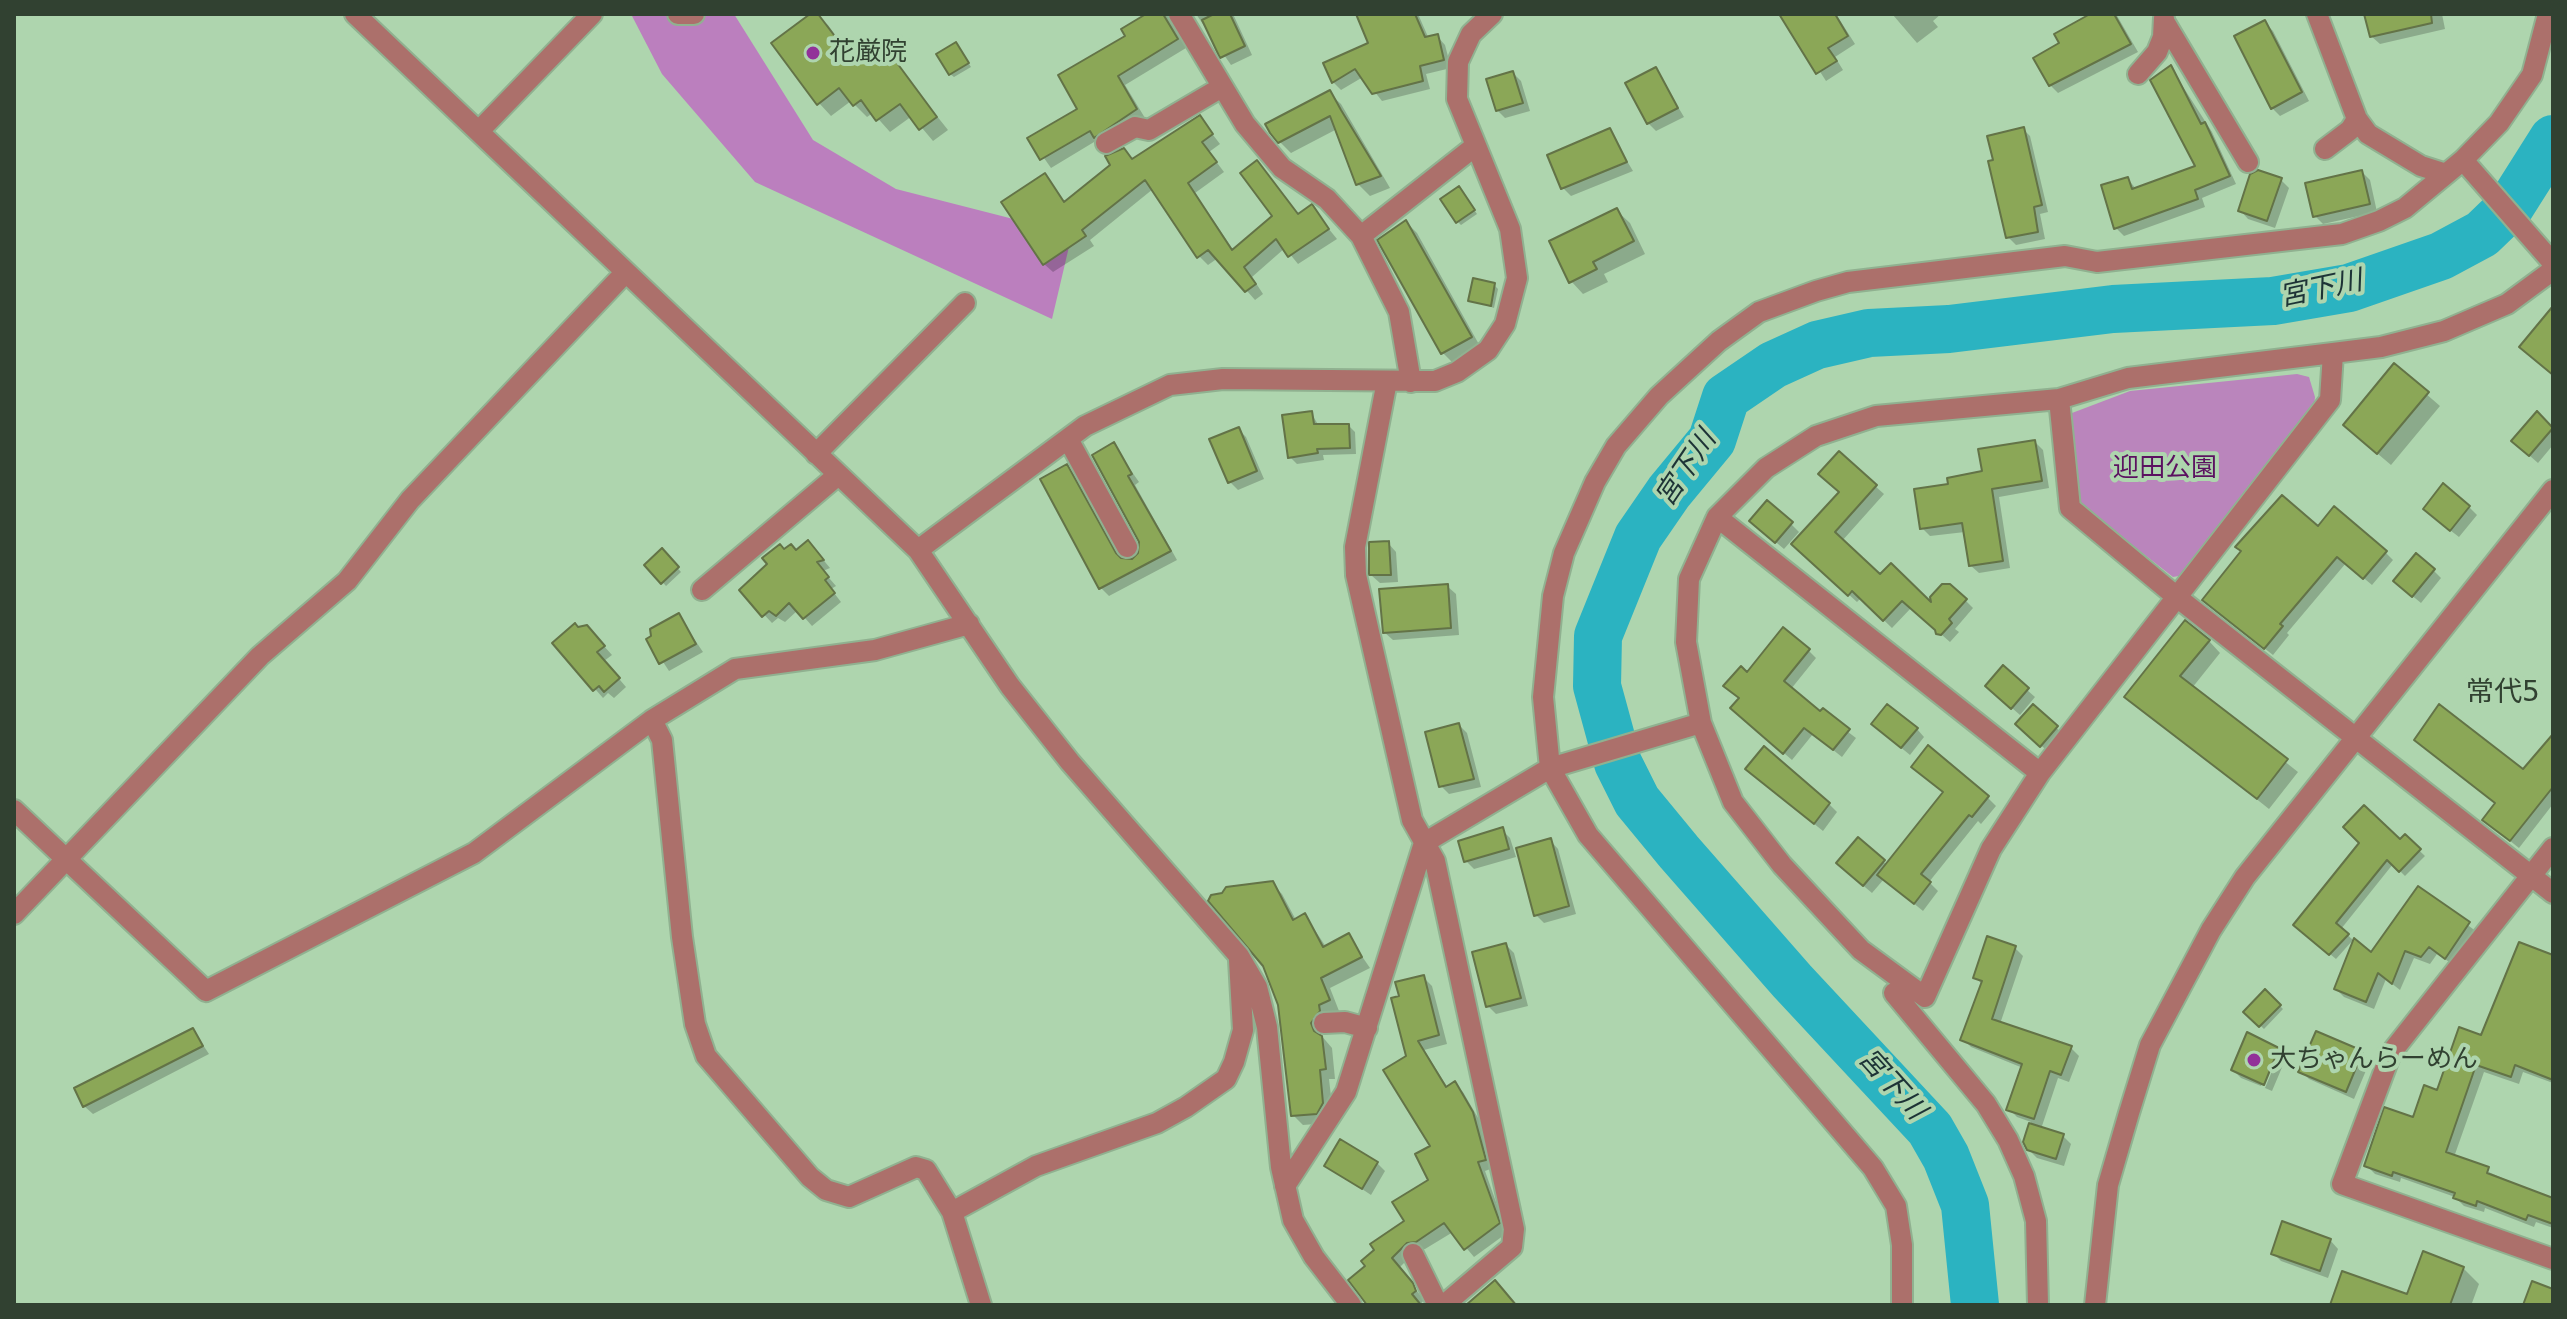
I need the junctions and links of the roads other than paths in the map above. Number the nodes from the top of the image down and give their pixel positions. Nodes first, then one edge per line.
1 (355, 14) edge
2 (592, 14) edge
3 (678, 14) edge
4 (694, 14) edge
5 (1179, 14) edge
6 (1492, 14) edge
7 (2317, 14) edge
8 (2548, 14) edge
9 (2164, 18) edge
10 (2138, 74) dead end
11 (1222, 87) junction
12 (2357, 119) junction
13 (479, 131) junction
14 (1106, 143) dead end
15 (1474, 147) junction
16 (2325, 149) dead end
17 (2248, 162) dead end
18 (2466, 164) junction
19 (2446, 174) junction
20 (1361, 236) junction
21 (2549, 258) edge
22 (624, 274) junction
23 (965, 303) dead end
24 (2333, 353) junction
25 (1387, 381) junction
26 (1411, 382) junction
27 (2059, 399) junction
28 (1068, 439) junction
29 (816, 454) junction
30 (838, 475) junction
31 (2553, 490) edge
32 (1717, 517) junction
33 (1127, 547) dead end
34 (918, 550) junction
35 (702, 590) dead end
36 (2178, 598) junction
37 (969, 624) junction
38 (652, 720) junction
39 (1694, 725) junction
40 (2356, 738) junction
41 (1554, 767) junction
42 (2040, 773) junction
43 (14, 810) edge
44 (1424, 843) junction
45 (2553, 848) edge
46 (66, 860) junction
47 (2531, 876) junction
48 (2553, 893) edge
49 (14, 914) edge
50 (1239, 956) junction
51 (1894, 993) dead end
52 (1324, 1023) dead end
53 (1367, 1028) junction
54 (1285, 1186) junction
55 (952, 1212) junction
56 (1413, 1254) dead end
57 (2553, 1259) edge
58 (981, 1305) edge
59 (1351, 1305) edge
60 (1438, 1305) edge
61 (1444, 1305) edge
62 (1902, 1305) edge
63 (2038, 1305) edge
64 (2095, 1305) edge

1 - 13 street
2 - 13 street
3 - 4 street
5 - 11 street
6 - 15 street
7 - 12 street
8 - 18 street
9 - 10 street
9 - 17 street
11 - 14 street
11 - 20 street
12 - 16 street
12 - 19 street
13 - 22 street
15 - 20 street
15 - 26 street
18 - 19 street
18 - 21 street
19 - 41 street
20 - 26 street
21 - 24 street
22 - 29 street
22 - 46 street
23 - 29 street
24 - 27 street
24 - 36 street
25 - 26 street
25 - 28 street
25 - 44 street
27 - 32 street
27 - 36 street
28 - 33 street
28 - 34 street
29 - 30 street
30 - 34 street
30 - 35 street
31 - 40 street
32 - 39 street
32 - 42 street
34 - 37 street
36 - 40 street
36 - 42 street
37 - 38 street
37 - 50 street
38 - 46 street
38 - 55 street
39 - 41 street
39 - 42 street
40 - 47 street
40 - 64 street
41 - 44 street
41 - 62 street
43 - 46 street
44 - 53 street
44 - 61 street
45 - 47 street
46 - 49 street
47 - 48 street
47 - 57 street
50 - 54 street
50 - 55 street
51 - 63 street
52 - 53 street
53 - 54 street
54 - 59 street
55 - 58 street
56 - 60 street

